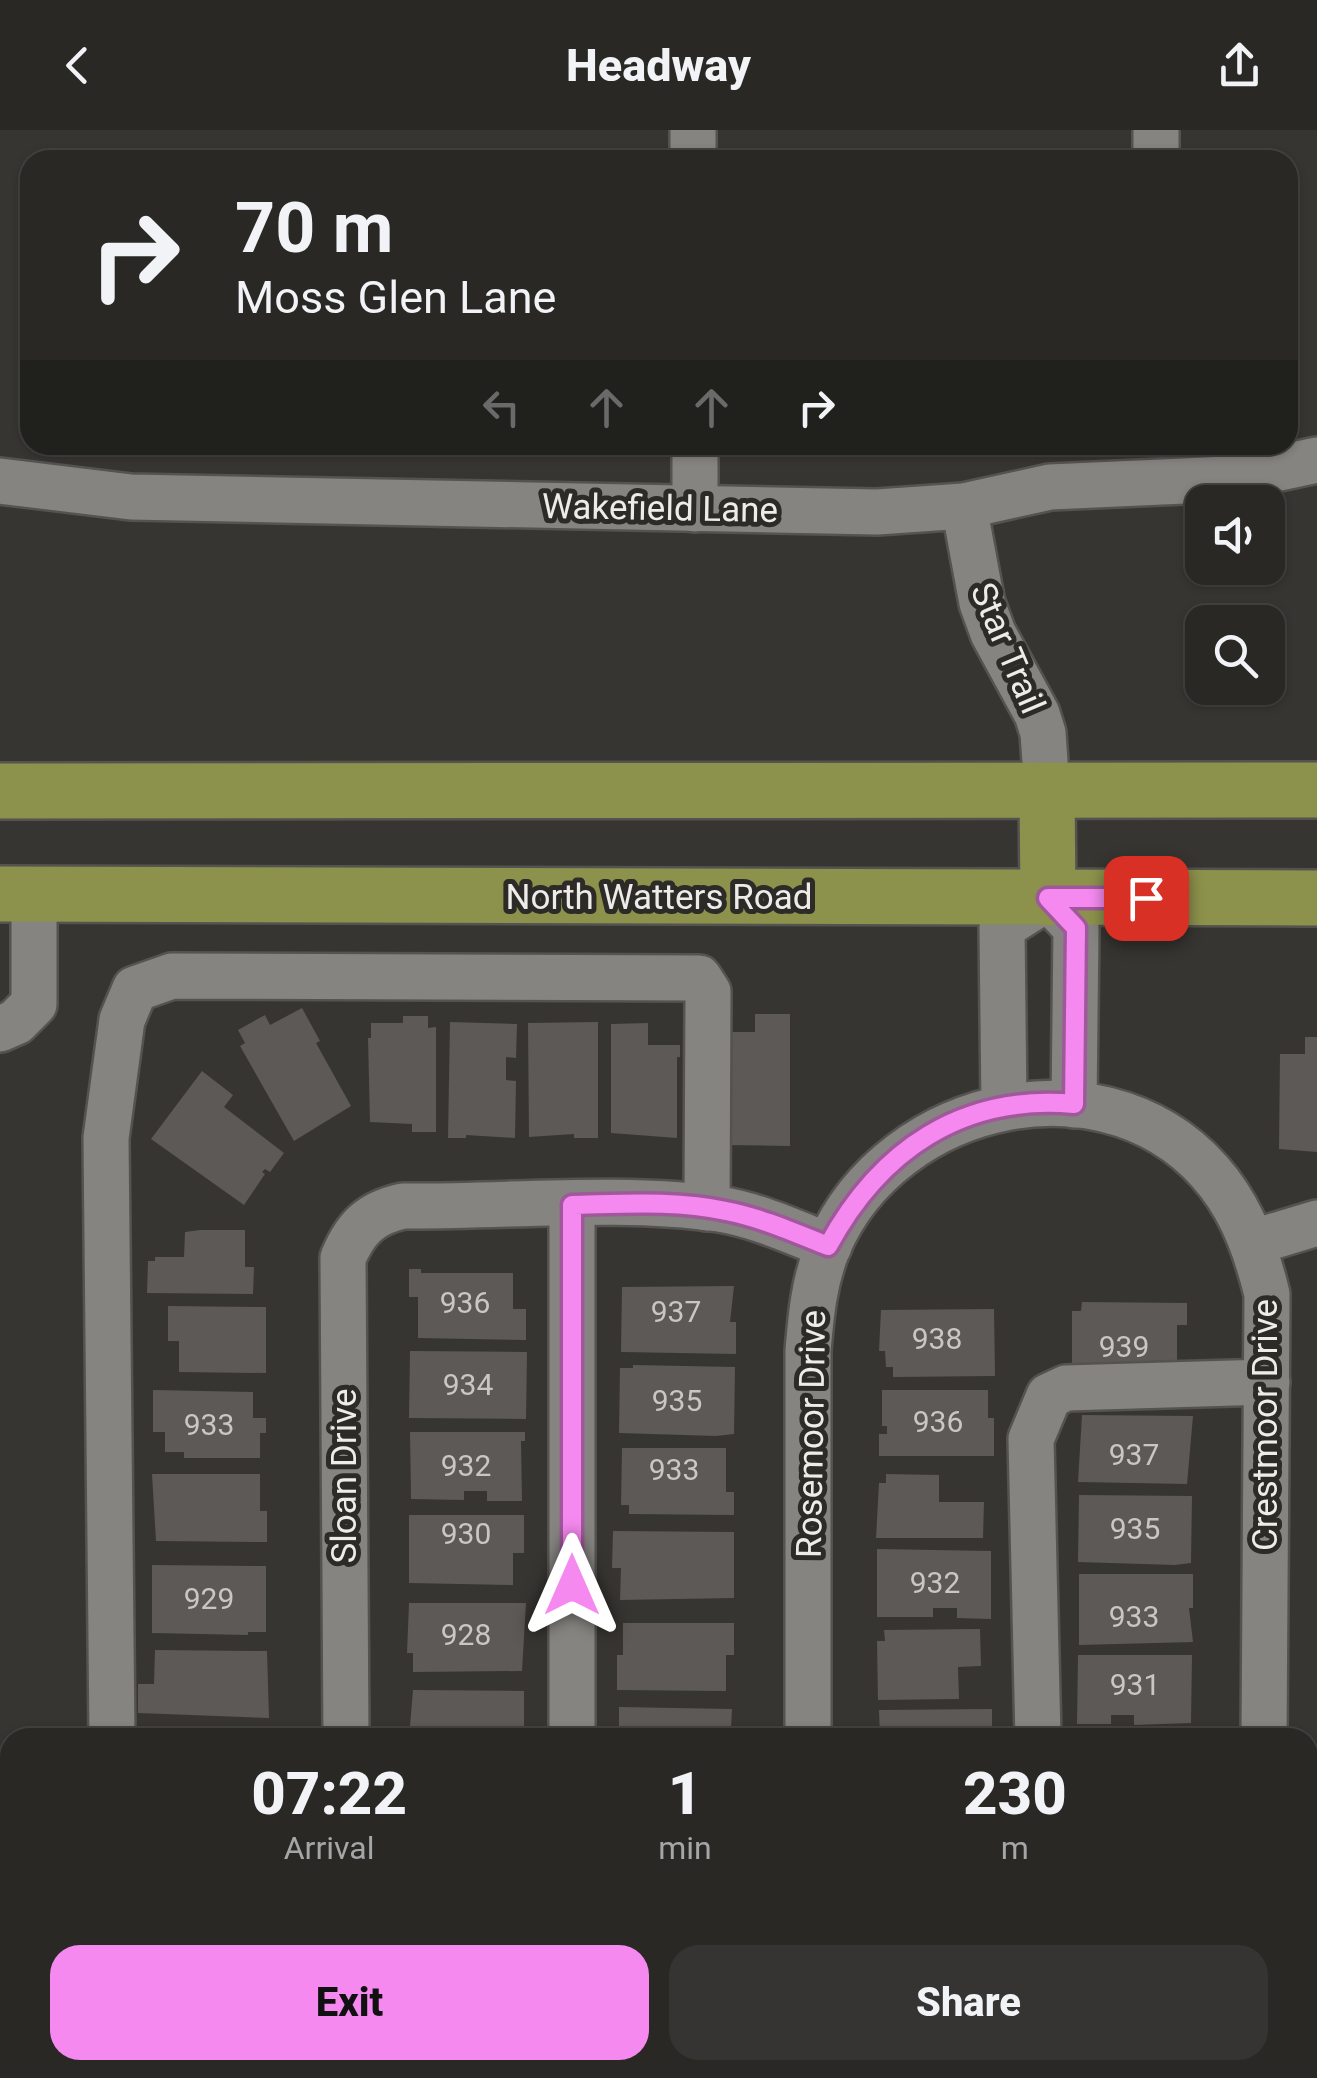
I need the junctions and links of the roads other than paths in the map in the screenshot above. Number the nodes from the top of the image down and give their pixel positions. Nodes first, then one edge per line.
1 (694, 455) edge
2 (1317, 460) edge
3 (1158, 464) edge
4 (0, 481) edge
5 (964, 506) junction
6 (695, 508) junction
7 (1047, 790) junction
8 (1317, 790) edge
9 (0, 791) edge
10 (17, 894) edge
11 (1048, 898) junction
12 (1317, 898) edge
13 (0, 1029) edge
14 (1074, 1104) junction
15 (1004, 1106) junction
16 (572, 1205) junction
17 (707, 1208) junction
18 (1317, 1223) edge
19 (1254, 1242) junction
20 (828, 1246) junction
21 (1267, 1382) junction
22 (112, 1728) edge
23 (346, 1728) edge
24 (572, 1728) edge
25 (808, 1728) edge
26 (1038, 1728) edge
27 (1264, 1728) edge

1 - 6 street
2 - 3 street, Wakefield Lane
3 - 5 street, Wakefield Lane
4 - 6 street, Wakefield Lane
5 - 6 street, Wakefield Lane
5 - 7 street, Star Trail
7 - 8 main road
7 - 9 main road
7 - 11 main road
10 - 11 main road, North Watters Road
10 - 13 street
11 - 12 main road, North Watters Road
11 - 14 street
11 - 15 street
14 - 15 street, Crestmoor Drive
14 - 19 street, Crestmoor Drive
15 - 20 street, Rosemoor Drive
16 - 17 street
16 - 23 street, Sloan Drive
16 - 24 street
17 - 20 street
17 - 22 street
18 - 19 street
19 - 21 street, Crestmoor Drive
20 - 25 street, Rosemoor Drive
21 - 26 street
21 - 27 street, Crestmoor Drive

